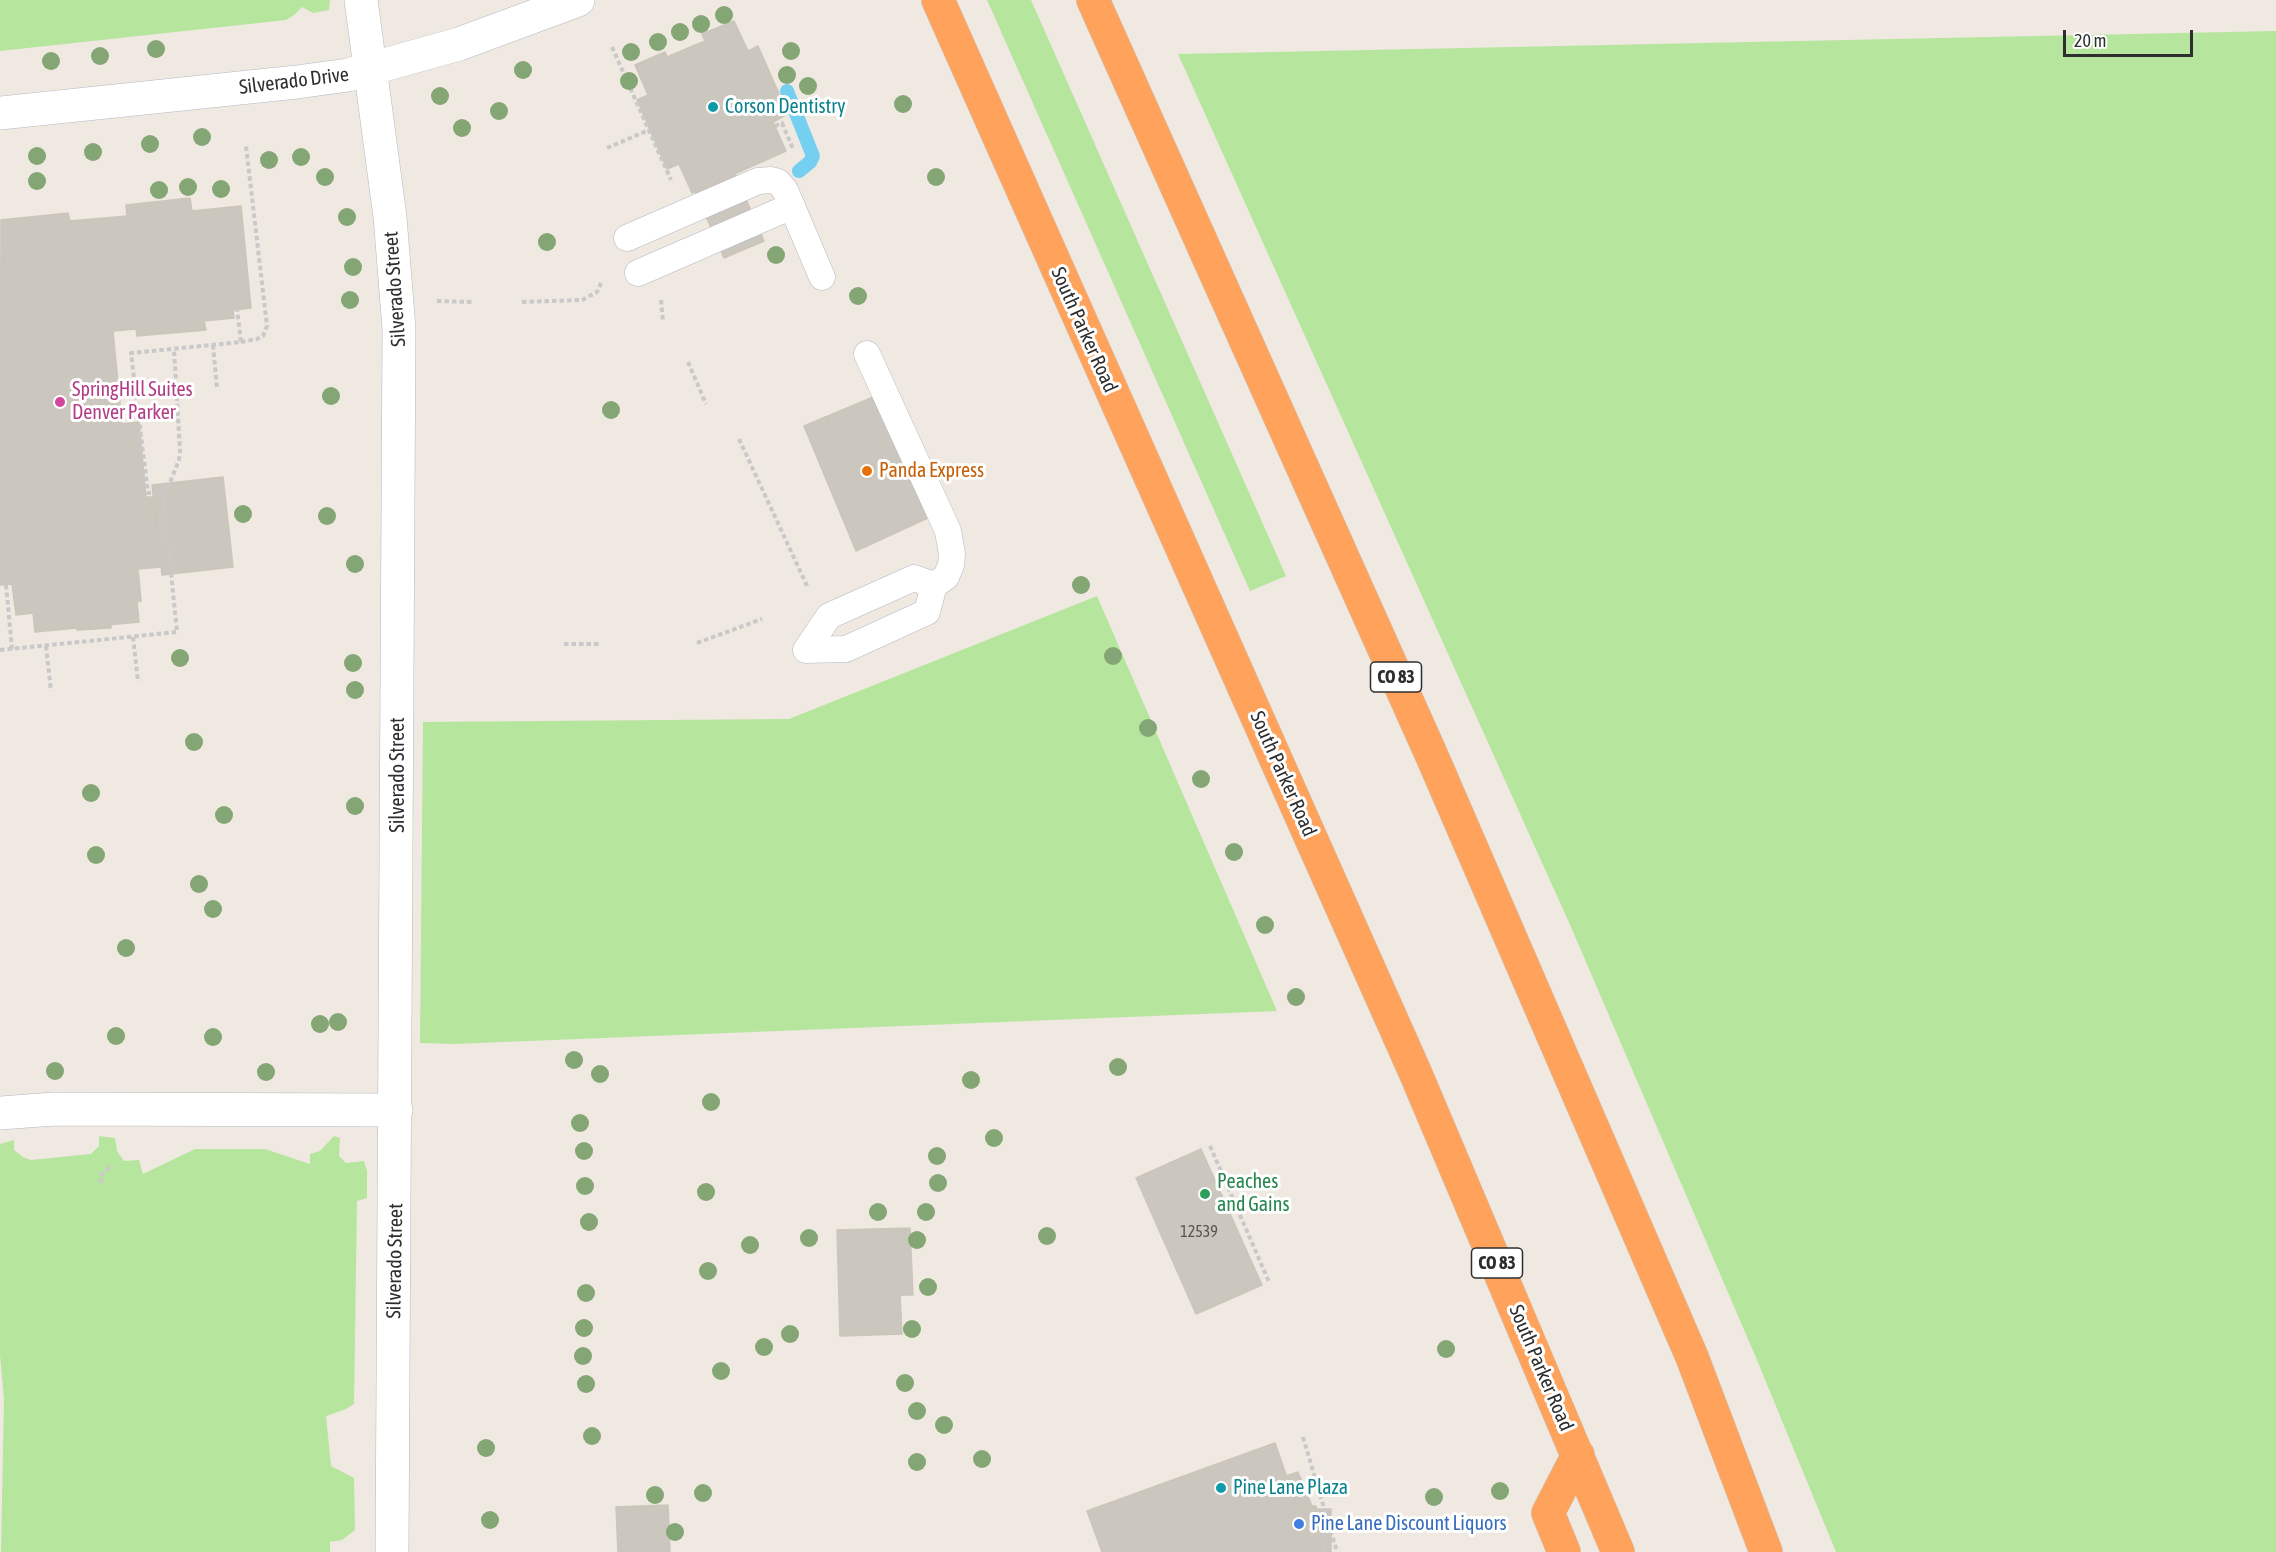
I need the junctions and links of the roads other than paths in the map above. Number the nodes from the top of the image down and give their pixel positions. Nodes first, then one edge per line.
1 (361, 0) edge
2 (578, 0) edge
3 (938, 0) edge
4 (1093, 0) edge
5 (369, 70) junction
6 (0, 113) edge
7 (633, 256) dead end
8 (822, 277) dead end
9 (867, 354) dead end
10 (934, 585) junction
11 (396, 1110) junction
12 (0, 1113) edge
13 (1578, 1455) junction
14 (392, 1552) edge
15 (1564, 1552) edge
16 (1618, 1552) edge
17 (1767, 1552) edge

1 - 5 street, Silverado Street
2 - 5 street, Silverado Drive
3 - 13 highway, South Parker Road / CO 83
4 - 17 highway, CO 83
5 - 6 street, Silverado Drive
5 - 11 street, Silverado Street
7 - 8 lane
9 - 10 lane
10 - 10 lane
11 - 12 street
11 - 14 street, Silverado Street
13 - 15 highway
13 - 16 highway, South Parker Road / CO 83

